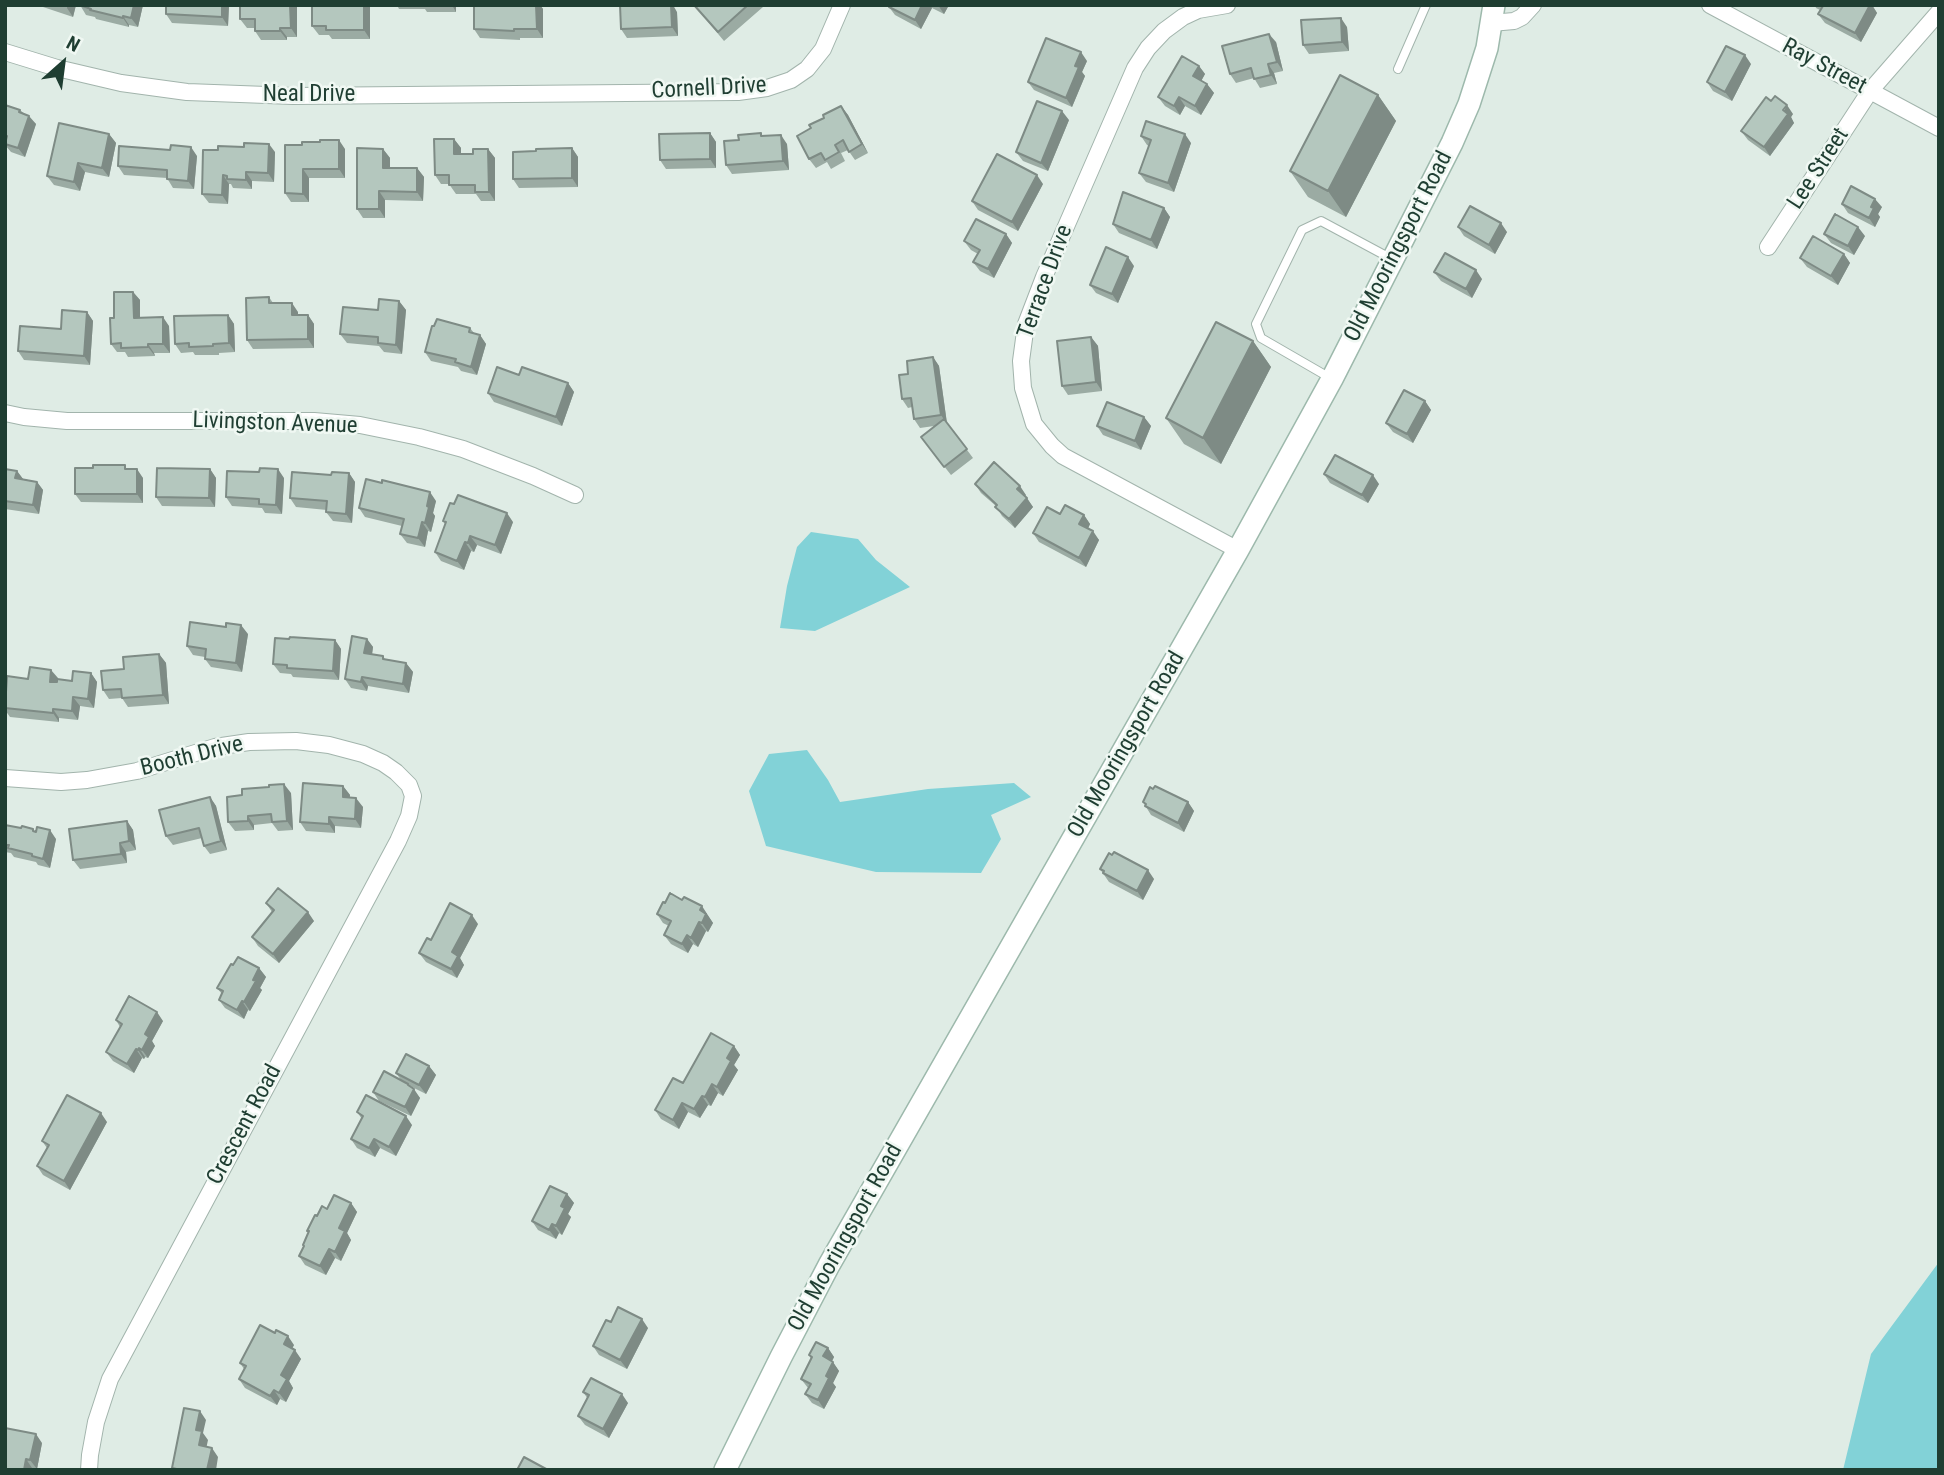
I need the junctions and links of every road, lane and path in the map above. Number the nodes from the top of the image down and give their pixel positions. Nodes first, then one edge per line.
1 (842, 5) edge
2 (1227, 5) edge
3 (1426, 5) edge
4 (1532, 5) edge
5 (1710, 5) edge
6 (1939, 12) edge
7 (1493, 14) edge
8 (5, 52) edge
9 (1398, 69) dead end
10 (1870, 91) junction
11 (618, 93) joint
12 (1939, 128) edge
13 (1768, 247) dead end
14 (1393, 260) junction
15 (1332, 379) junction
16 (5, 413) edge
17 (575, 495) dead end
18 (1238, 550) junction
19 (5, 778) edge
20 (409, 785) joint
21 (89, 1470) edge
22 (725, 1470) edge

1 - 11 street, Cornell Drive
2 - 18 street, Terrace Drive
3 - 9 lane
4 - 7 street
5 - 10 street, Ray Street
6 - 10 street, Lee Street
7 - 14 main road, Old Mooringsport Road
8 - 11 street, Neal Drive
10 - 12 street, Ray Street
10 - 13 street, Lee Street
14 - 15 main road, Old Mooringsport Road
14 - 15 lane
15 - 18 main road, Old Mooringsport Road
16 - 17 street, Livingston Avenue
18 - 22 main road, Old Mooringsport Road
19 - 20 street, Booth Drive
20 - 21 street, Crescent Road

